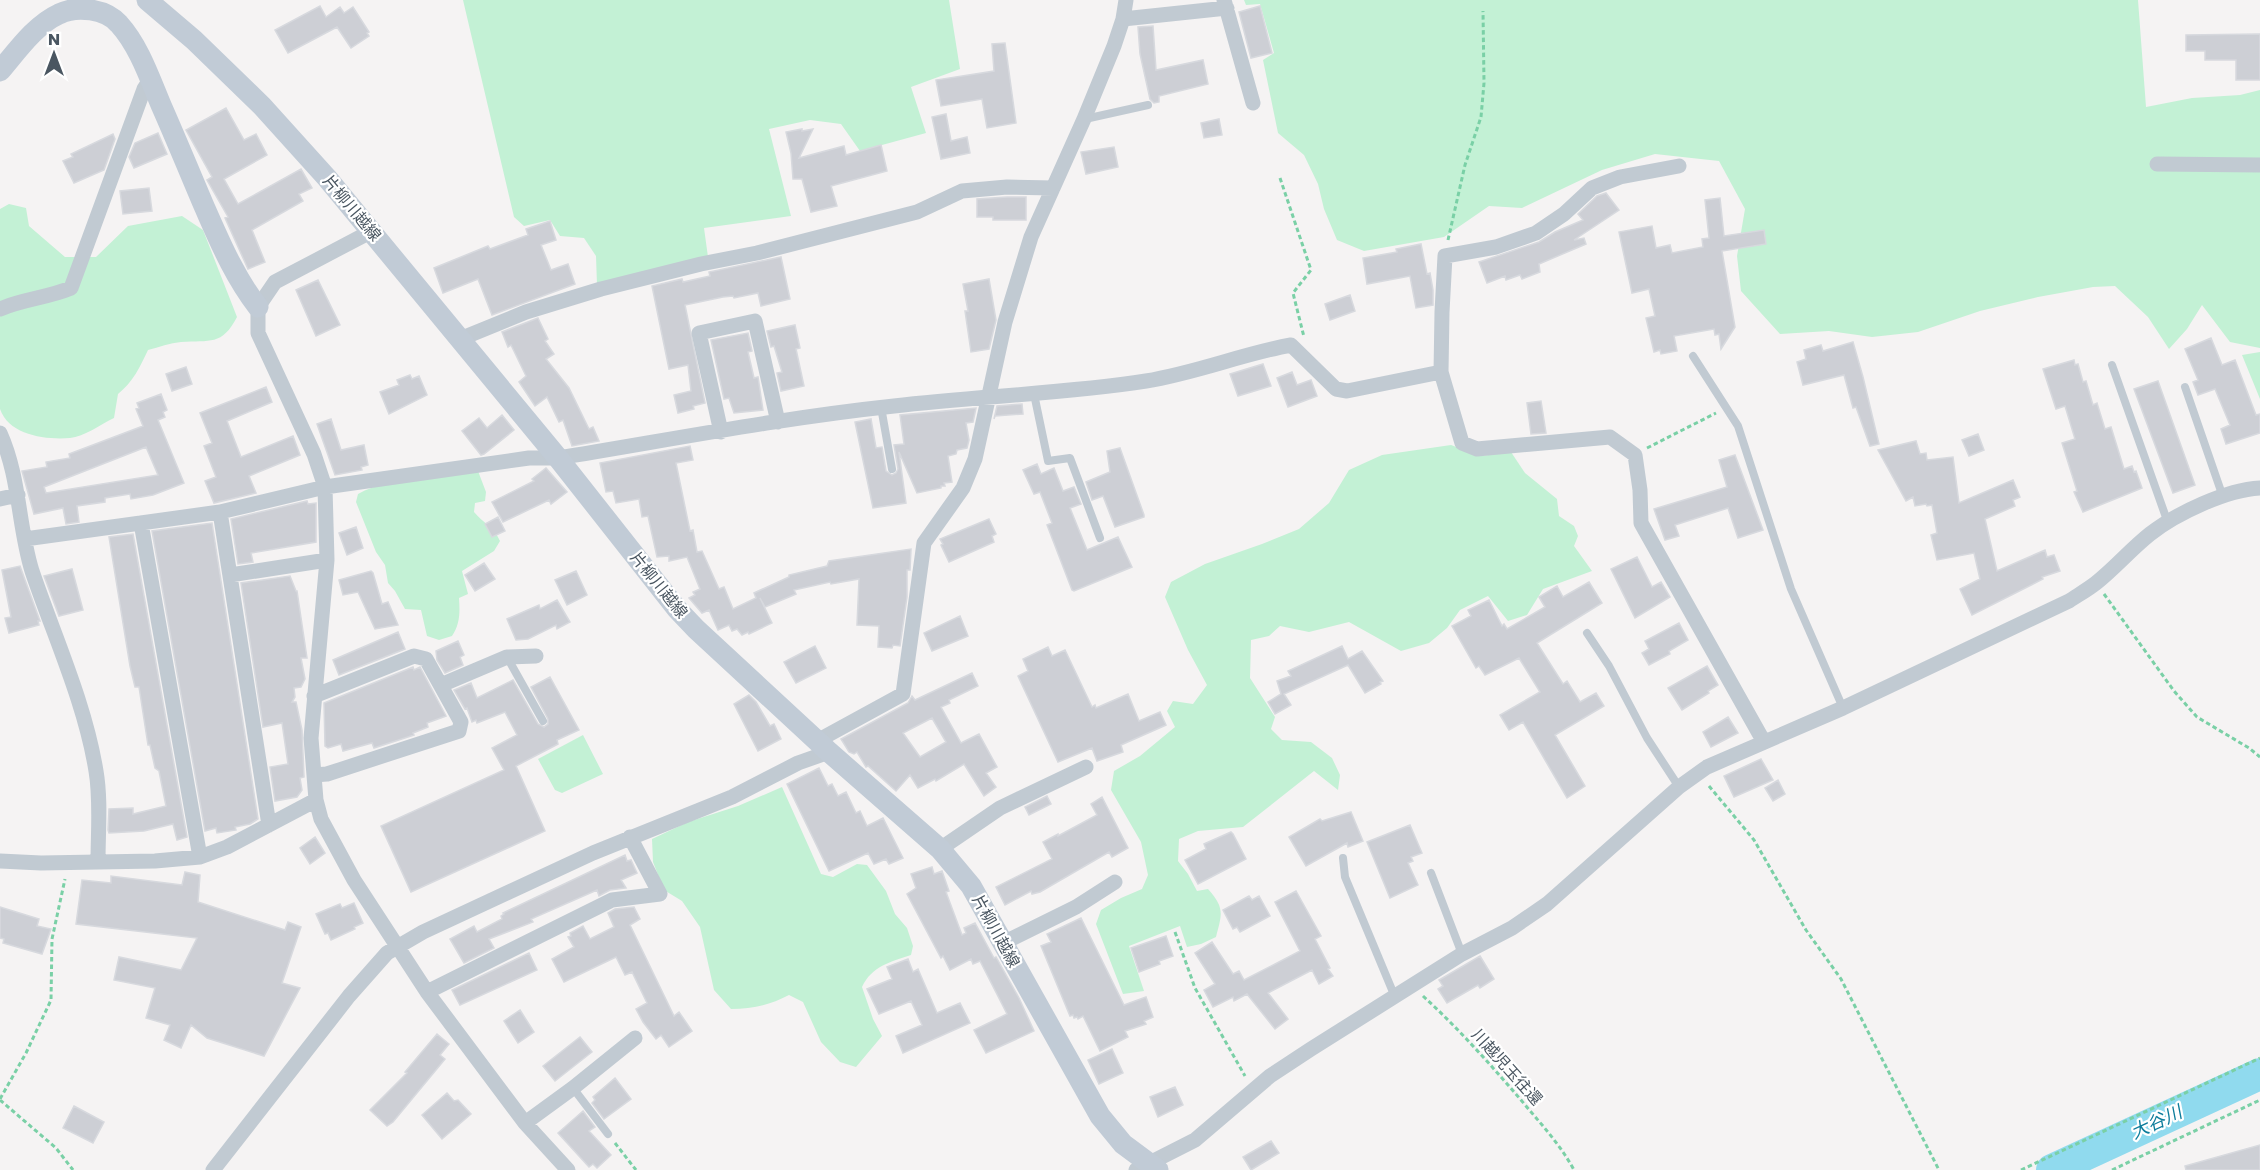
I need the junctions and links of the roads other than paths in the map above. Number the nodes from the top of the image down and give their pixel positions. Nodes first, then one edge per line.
1 (147, 0) edge
2 (1126, 0) edge
3 (1226, 4) edge
4 (1123, 19) junction
5 (0, 71) edge
6 (150, 80) junction
7 (1253, 103) dead end
8 (1148, 105) dead end
9 (1084, 119) junction
10 (2157, 164) dead end
11 (2260, 165) edge
12 (1679, 166) dead end
13 (1053, 188) junction
14 (372, 231) junction
15 (258, 307) junction
16 (0, 309) edge
17 (460, 339) junction
18 (1693, 356) dead end
19 (2112, 365) dead end
20 (1441, 372) junction
21 (2186, 387) dead end
22 (1034, 394) junction
23 (989, 397) junction
24 (881, 407) junction
25 (778, 422) junction
26 (721, 432) junction
27 (0, 433) edge
28 (558, 458) junction
29 (892, 469) dead end
30 (324, 487) junction
31 (2260, 488) edge
32 (18, 495) junction
33 (2223, 497) junction
34 (0, 499) edge
35 (219, 512) junction
36 (141, 523) junction
37 (2168, 523) junction
38 (1100, 538) dead end
39 (25, 539) junction
40 (327, 560) junction
41 (230, 575) junction
42 (1587, 633) dead end
43 (536, 656) dead end
44 (507, 657) junction
45 (441, 685) junction
46 (314, 696) junction
47 (1843, 708) junction
48 (543, 721) dead end
49 (1764, 742) junction
50 (823, 746) junction
51 (1086, 767) dead end
52 (314, 775) junction
53 (1679, 787) junction
54 (316, 800) junction
55 (269, 825) junction
56 (630, 837) junction
57 (940, 849) junction
58 (200, 857) junction
59 (1343, 858) dead end
60 (0, 861) edge
61 (98, 862) junction
62 (1431, 873) dead end
63 (1115, 882) dead end
64 (1004, 942) junction
65 (397, 946) junction
66 (1462, 954) junction
67 (427, 992) junction
68 (1395, 997) junction
69 (635, 1038) dead end
70 (573, 1088) junction
71 (525, 1123) junction
72 (608, 1134) road end
73 (1147, 1168) edge
74 (213, 1170) edge
75 (568, 1170) edge

1 - 14 main road, 片柳川越線
2 - 4 street
3 - 4 street
3 - 7 street
4 - 9 street
5 - 6 main road
6 - 15 main road
6 - 16 street
8 - 9 lane
9 - 13 street
10 - 11 street
12 - 20 street
13 - 17 street
13 - 23 street
14 - 15 street
14 - 17 main road, 片柳川越線
15 - 30 street
17 - 28 main road, 片柳川越線
18 - 47 lane
19 - 37 lane
20 - 22 street
20 - 49 street
21 - 33 lane
22 - 23 street
22 - 38 lane
23 - 24 street
23 - 50 street
24 - 25 street
24 - 29 lane
25 - 26 street
25 - 26 street
26 - 28 street
27 - 32 street
28 - 30 street
28 - 50 main road, 片柳川越線
30 - 35 street
30 - 40 street
31 - 33 street
32 - 34 street
32 - 39 street
33 - 37 street
35 - 36 street
35 - 41 street
36 - 39 street
36 - 58 street
37 - 47 street
39 - 61 street
40 - 41 street
40 - 46 street
41 - 55 street
42 - 53 lane
43 - 44 street
44 - 45 street
44 - 48 lane
45 - 46 street
45 - 52 street
46 - 52 street
47 - 49 street
49 - 53 street
50 - 56 street
50 - 57 main road, 片柳川越線
51 - 57 street
52 - 54 street
53 - 66 street
54 - 55 street
54 - 65 street
55 - 58 street
56 - 65 street
56 - 67 street
57 - 64 main road, 片柳川越線
58 - 61 street
59 - 68 lane
60 - 61 street
62 - 66 lane
63 - 64 street
64 - 73 main road, 片柳川越線
65 - 67 street
65 - 74 street
66 - 68 street
67 - 71 street
68 - 73 street
69 - 70 street
70 - 71 street
70 - 72 lane
71 - 75 street

